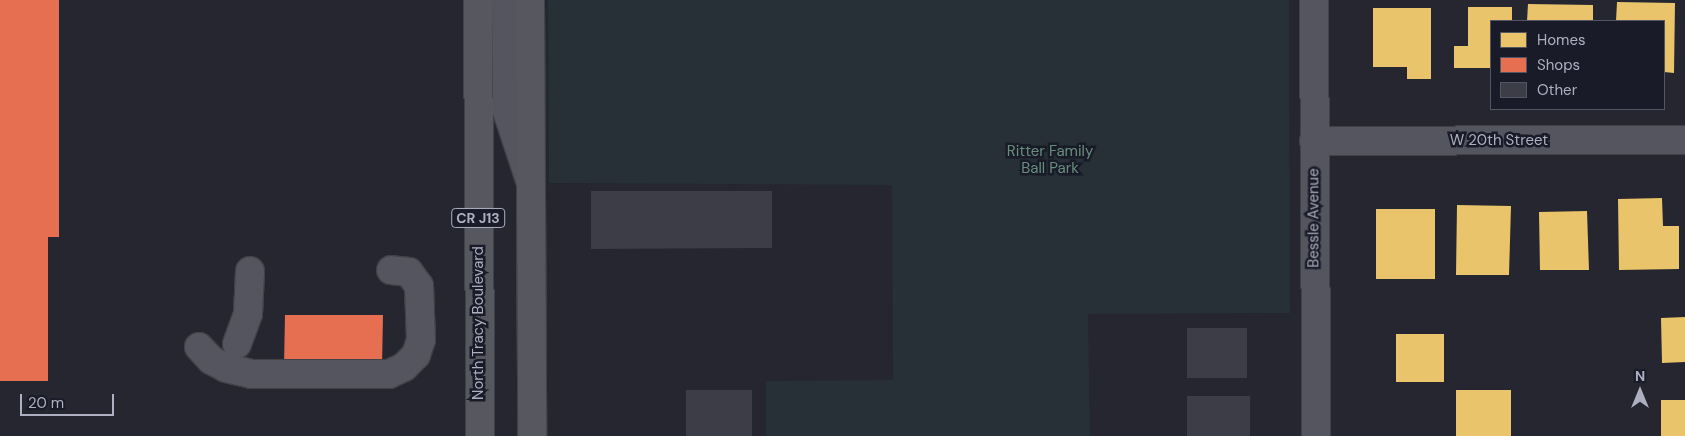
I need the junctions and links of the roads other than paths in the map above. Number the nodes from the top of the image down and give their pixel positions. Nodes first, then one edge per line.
1 (478, 0) edge
2 (506, 0) edge
3 (530, 0) edge
4 (1314, 0) edge
5 (1685, 140) edge
6 (1314, 141) junction
7 (531, 184) junction
8 (391, 270) dead end
9 (250, 271) dead end
10 (237, 344) dead end
11 (198, 347) dead end
12 (480, 436) edge
13 (532, 436) edge
14 (1316, 436) edge

1 - 12 main road, North Tracy Boulevard / CR J13
2 - 7 street
3 - 7 main road
4 - 6 street, Bessle Avenue
5 - 6 street, W 20th Street
6 - 14 street, Bessle Avenue
7 - 13 main road
8 - 11 street
9 - 10 street

